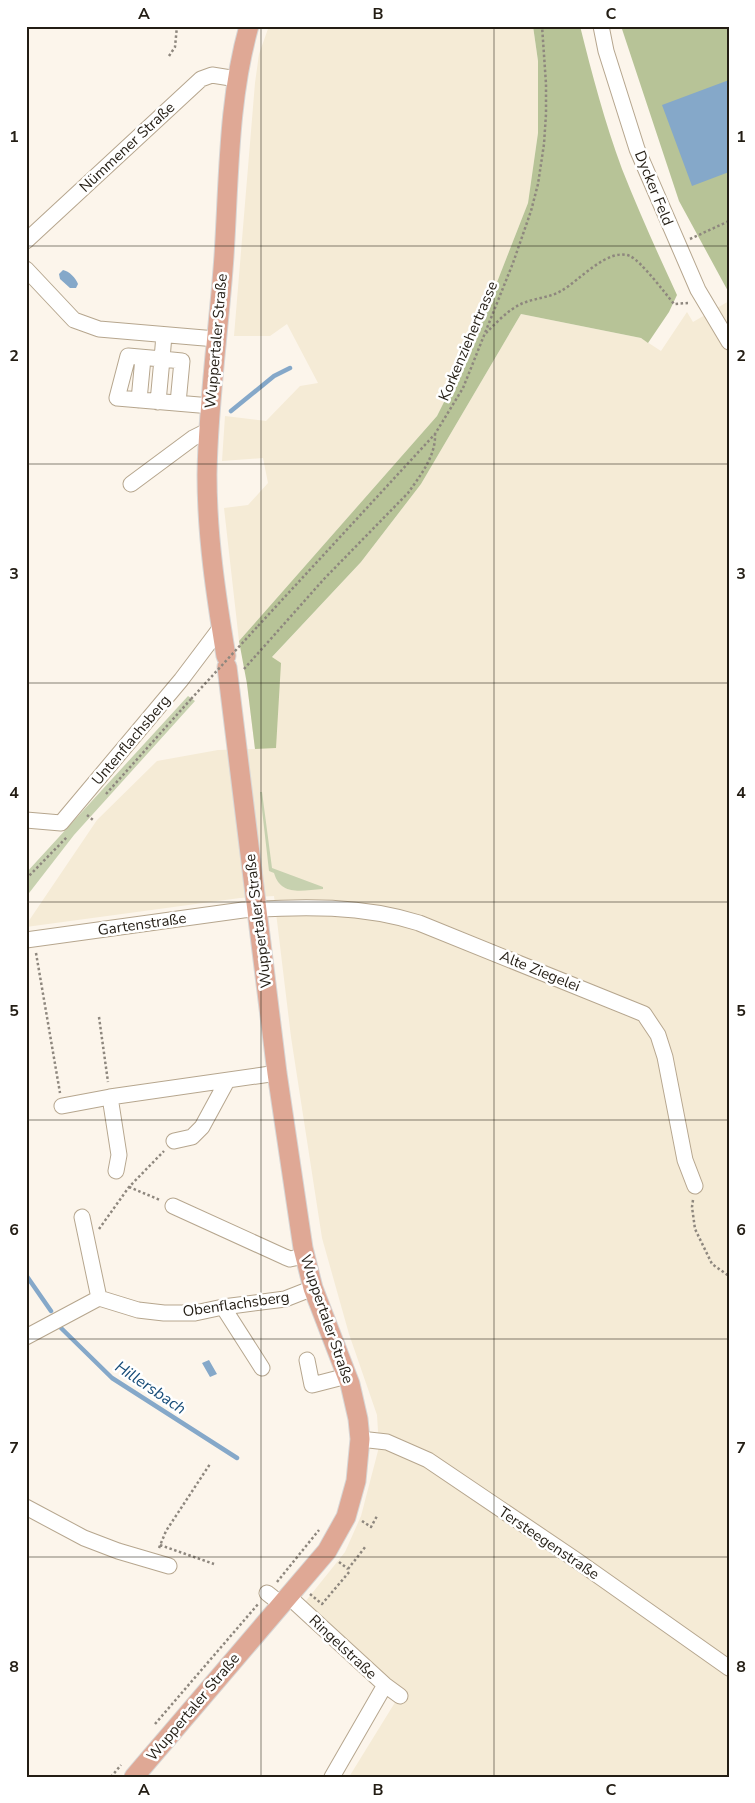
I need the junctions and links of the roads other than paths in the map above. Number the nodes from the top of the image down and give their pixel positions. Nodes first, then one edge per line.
1 (249, 26) edge
2 (601, 26) edge
3 (237, 79) junction
4 (26, 241) edge
5 (26, 269) edge
6 (164, 335) junction
7 (216, 339) junction
8 (729, 342) edge
9 (143, 358) junction
10 (162, 359) junction
11 (139, 400) junction
12 (158, 402) junction
13 (178, 403) junction
14 (211, 406) junction
15 (209, 430) junction
16 (131, 484) dead end
17 (221, 627) junction
18 (26, 820) edge
19 (257, 909) junction
20 (30, 940) edge
21 (277, 1073) junction
22 (227, 1081) junction
23 (110, 1097) junction
24 (62, 1106) road end
25 (174, 1141) road end
26 (116, 1171) dead end
27 (695, 1186) road end
28 (173, 1206) road end
29 (82, 1217) dead end
30 (304, 1256) junction
31 (313, 1288) junction
32 (99, 1298) junction
33 (223, 1307) junction
34 (26, 1337) edge
35 (306, 1360) dead end
36 (262, 1368) dead end
37 (347, 1376) junction
38 (360, 1439) junction
39 (26, 1506) edge
40 (169, 1566) dead end
41 (279, 1598) junction
42 (729, 1668) edge
43 (385, 1685) junction
44 (400, 1696) dead end
45 (129, 1769) edge
46 (332, 1777) edge

1 - 3 main road, Wuppertaler Straße
2 - 8 street, Dycker Feld
3 - 4 street, Nümmener Straße
3 - 7 main road, Wuppertaler Straße
5 - 6 street
6 - 7 street
6 - 10 street
7 - 14 main road, Wuppertaler Straße
9 - 10 street
9 - 11 street
9 - 11 street
10 - 12 street
10 - 13 street
11 - 12 street
12 - 13 street
13 - 14 street
14 - 15 main road, Wuppertaler Straße
15 - 16 street
15 - 17 main road, Wuppertaler Straße
17 - 18 street, Untenflachsberg
17 - 19 main road, Wuppertaler Straße
19 - 20 street, Gartenstraße
19 - 21 main road, Wuppertaler Straße
19 - 27 street, Alte Ziegelei
21 - 22 street
21 - 30 main road, Wuppertaler Straße
22 - 23 street
22 - 25 street
23 - 24 street
23 - 26 street
28 - 30 street
29 - 32 street
30 - 31 main road, Wuppertaler Straße
31 - 33 street, Obenflachsberg
31 - 37 main road, Wuppertaler Straße
32 - 33 street, Obenflachsberg
32 - 34 street
33 - 36 street
35 - 37 street
37 - 38 main road, Wuppertaler Straße
38 - 41 main road, Wuppertaler Straße
38 - 42 street, Tersteegenstraße
39 - 40 street
41 - 43 street, Ringelstraße
41 - 45 main road, Wuppertaler Straße
43 - 44 street, Ringelstraße
43 - 46 street

